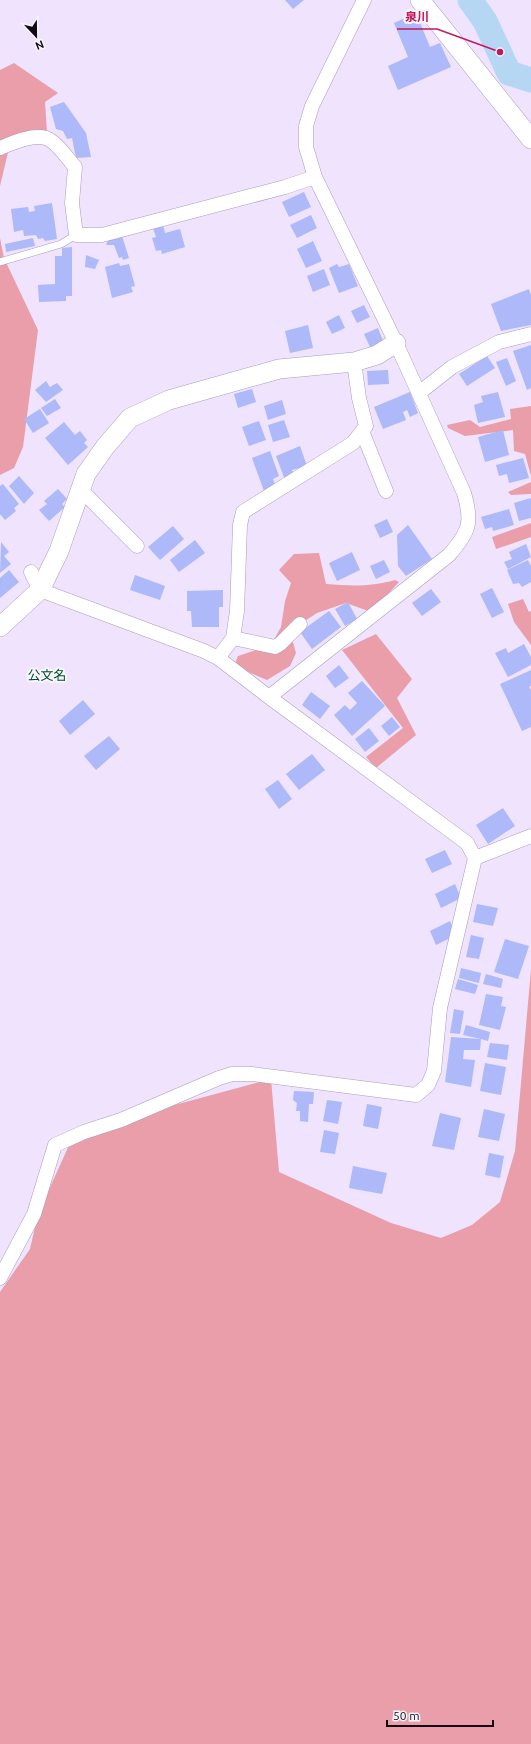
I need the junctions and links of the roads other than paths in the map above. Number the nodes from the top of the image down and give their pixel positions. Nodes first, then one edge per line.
1 (364, 0) edge
2 (420, 0) edge
3 (531, 139) edge
4 (0, 148) edge
5 (315, 177) junction
6 (76, 235) junction
7 (0, 262) edge
8 (531, 334) edge
9 (396, 343) junction
10 (354, 362) junction
11 (419, 393) junction
12 (362, 431) junction
13 (81, 490) junction
14 (386, 491) dead end
15 (137, 546) dead end
16 (31, 572) dead end
17 (40, 590) junction
18 (300, 624) dead end
19 (0, 627) edge
20 (233, 638) junction
21 (218, 658) junction
22 (269, 697) junction
23 (531, 836) edge
24 (475, 858) junction
25 (0, 1278) edge

1 - 5 street
2 - 3 street
4 - 6 street
5 - 6 street
5 - 9 street
6 - 7 lane
8 - 11 street
9 - 10 street
9 - 11 street
10 - 12 street
10 - 13 street
11 - 22 street
12 - 14 street
12 - 20 street
13 - 15 street
13 - 17 street
16 - 17 street
17 - 19 street
17 - 21 street
18 - 20 street
20 - 21 street
21 - 22 street
22 - 24 street
23 - 24 street
24 - 25 street

